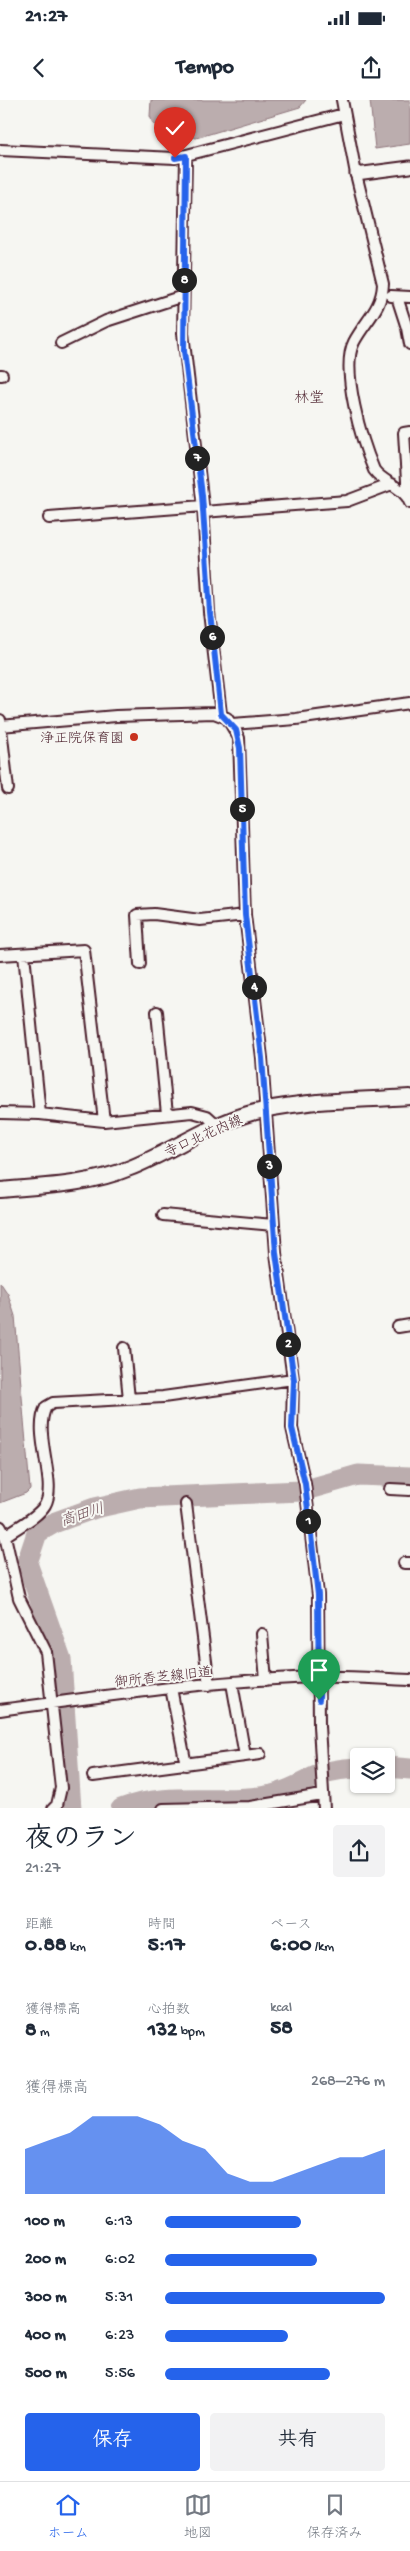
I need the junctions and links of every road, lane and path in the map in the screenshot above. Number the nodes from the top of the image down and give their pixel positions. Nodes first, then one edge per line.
1 (342, 100) edge
2 (344, 114) junction
3 (0, 150) edge
4 (186, 156) junction
5 (410, 167) edge
6 (356, 174) junction
7 (183, 296) junction
8 (383, 296) junction
9 (410, 296) edge
10 (396, 297) junction
11 (61, 343) dead end
12 (410, 344) edge
13 (410, 432) edge
14 (392, 484) junction
15 (409, 500) edge
16 (203, 509) junction
17 (49, 518) dead end
18 (410, 704) edge
19 (221, 714) junction
20 (0, 724) edge
21 (232, 724) junction
22 (8, 789) dead end
23 (245, 915) junction
24 (24, 954) junction
25 (0, 955) edge
26 (140, 964) dead end
27 (157, 1012) dead end
28 (410, 1097) edge
29 (266, 1110) junction
30 (0, 1113) edge
31 (40, 1114) junction
32 (167, 1114) junction
33 (104, 1121) junction
34 (218, 1126) junction
35 (0, 1190) edge
36 (163, 1215) dead end
37 (274, 1225) junction
38 (410, 1325) edge
39 (398, 1327) dead end
40 (124, 1348) dead end
41 (294, 1380) junction
42 (129, 1399) junction
43 (390, 1489) dead end
44 (410, 1490) edge
45 (186, 1504) dead end
46 (2, 1531) edge
47 (262, 1634) dead end
48 (320, 1677) junction
49 (266, 1680) junction
50 (410, 1680) edge
51 (232, 1683) junction
52 (209, 1685) junction
53 (171, 1688) junction
54 (52, 1703) junction
55 (0, 1710) edge
56 (260, 1754) dead end
57 (245, 1756) junction
58 (186, 1765) junction
59 (93, 1776) dead end
60 (322, 1795) junction
61 (56, 1807) edge
62 (163, 1808) edge
63 (250, 1808) edge
64 (324, 1808) edge

1 - 2 street
2 - 4 street
2 - 6 street
3 - 4 street
4 - 7 street
5 - 6 street
6 - 8 street
7 - 11 street
7 - 16 street
8 - 10 street
8 - 14 street
9 - 10 street
10 - 12 street
13 - 15 street
14 - 15 street
14 - 16 street
16 - 17 street
16 - 19 street
18 - 21 street
19 - 20 street
19 - 21 street
20 - 22 street
21 - 23 street
23 - 26 street
23 - 29 street
24 - 25 street
24 - 31 street
24 - 33 street
27 - 32 street
28 - 29 main road, 寺口北花内線
29 - 34 main road, 寺口北花内線
29 - 37 street
30 - 31 street
31 - 33 street
32 - 33 street
32 - 34 street
34 - 35 main road, 寺口北花内線
36 - 37 street
37 - 41 street
38 - 39 street
40 - 42 street
41 - 42 street
41 - 48 street
42 - 46 street
43 - 44 street
45 - 52 street
46 - 54 street
47 - 49 street
48 - 49 street, 御所香芝線旧道
48 - 50 street, 御所香芝線旧道
48 - 60 street
49 - 51 street, 御所香芝線旧道
51 - 52 street, 御所香芝線旧道
51 - 57 street
52 - 53 street, 御所香芝線旧道
53 - 54 street, 御所香芝線旧道
53 - 58 street
54 - 55 street, 御所香芝線旧道
54 - 61 street
56 - 57 street
57 - 58 street
58 - 59 street
60 - 63 street
60 - 64 street
62 - 63 street

